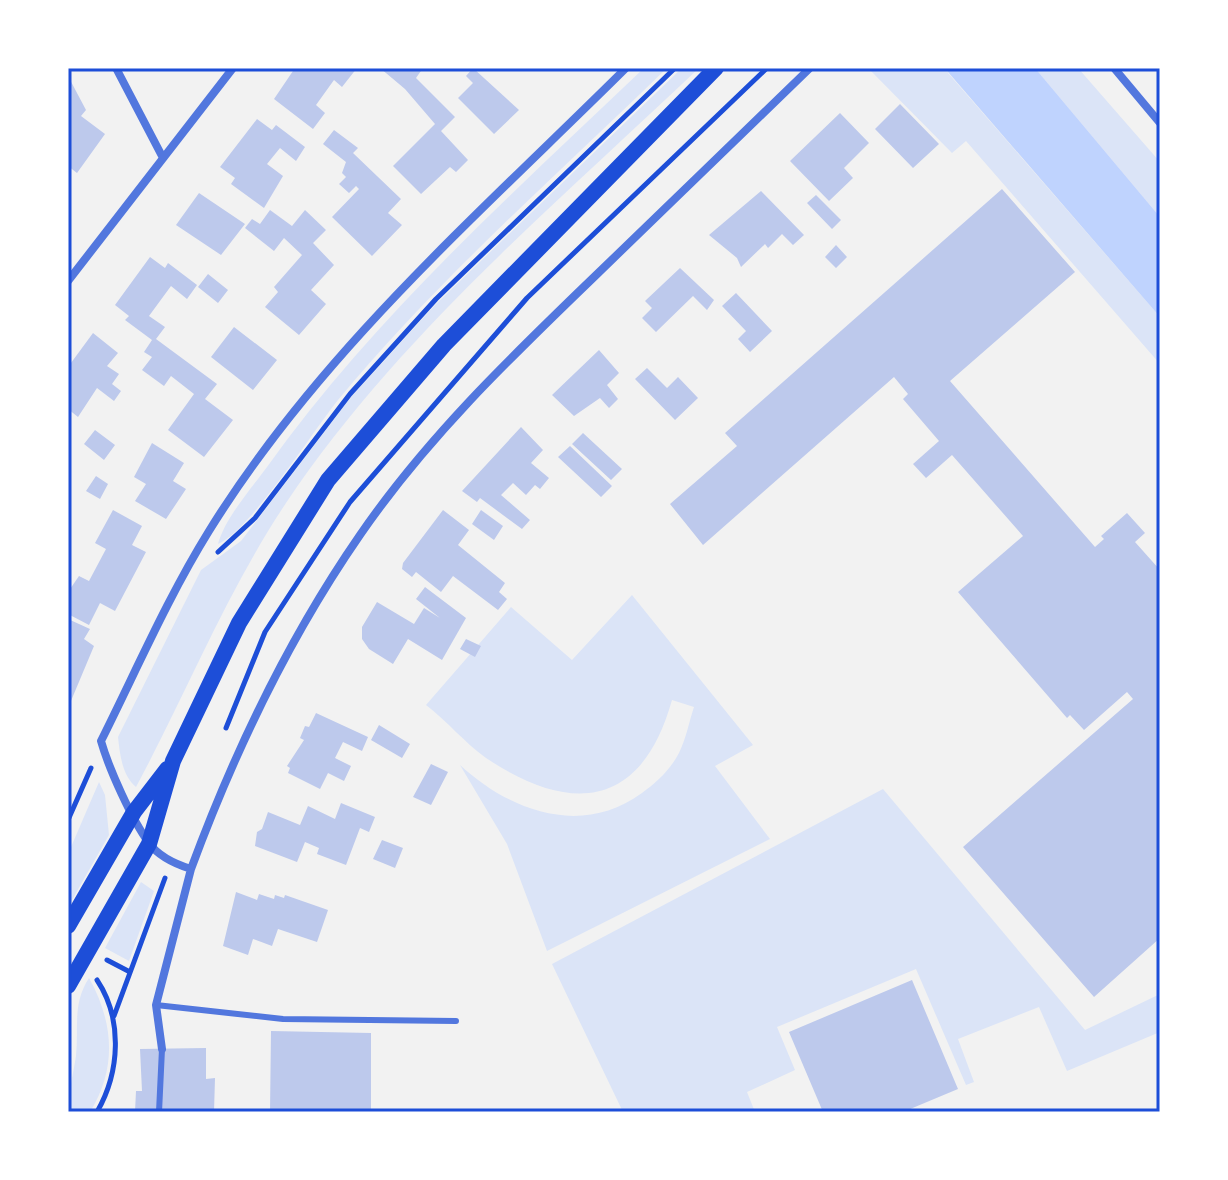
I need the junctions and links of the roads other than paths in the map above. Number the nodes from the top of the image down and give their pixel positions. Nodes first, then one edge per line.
1 (116, 68) edge
2 (233, 68) edge
3 (626, 68) edge
4 (716, 68) edge
5 (810, 68) edge
6 (1114, 68) edge
7 (1160, 123) edge
8 (163, 158) junction
9 (68, 281) edge
10 (173, 761) junction
11 (134, 812) junction
12 (149, 844) junction
13 (191, 869) junction
14 (68, 926) edge
15 (68, 986) edge
16 (156, 1005) junction
17 (456, 1021) dead end
18 (162, 1049) joint
19 (159, 1112) edge

1 - 8 street
2 - 8 street
3 - 11 street
4 - 10 main road
5 - 13 street
6 - 7 street
8 - 9 street
10 - 11 main road
10 - 12 main road
11 - 12 street
11 - 14 main road
12 - 13 street
12 - 15 main road
13 - 16 street
16 - 17 lane
16 - 18 street
18 - 19 lane

